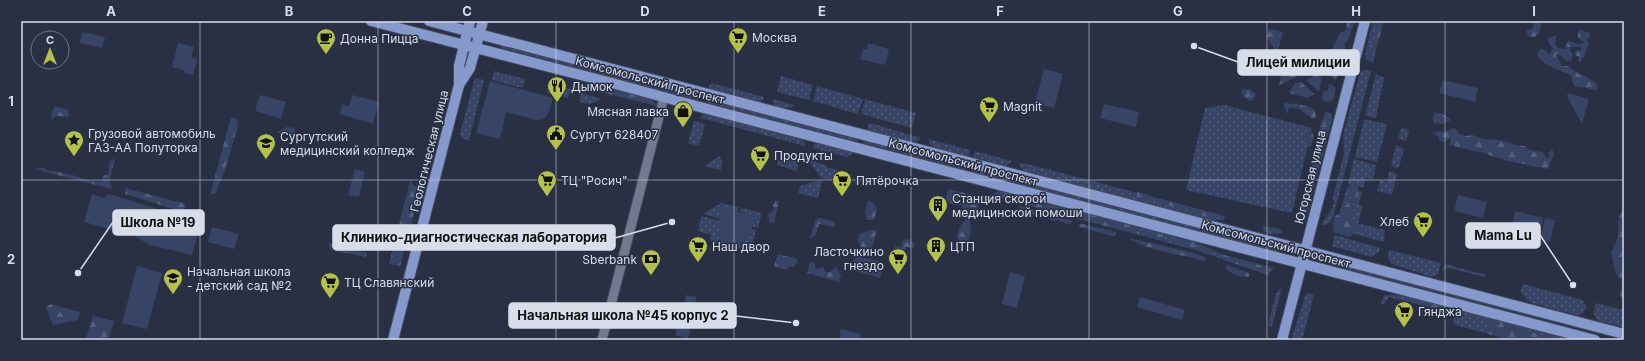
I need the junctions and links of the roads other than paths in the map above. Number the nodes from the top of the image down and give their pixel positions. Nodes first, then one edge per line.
1 (371, 21) edge
2 (429, 21) edge
3 (483, 21) edge
4 (1365, 21) edge
5 (469, 26) edge
6 (480, 34) junction
7 (463, 45) junction
8 (476, 49) junction
9 (459, 85) junction
10 (664, 97) junction
11 (1305, 250) junction
12 (1301, 264) junction
13 (1624, 334) edge
14 (393, 340) edge
15 (602, 340) edge
16 (1282, 340) edge
17 (1595, 340) edge

1 - 7 main road, Комсомольский проспект
2 - 5 main road, Комсомольский проспект
3 - 6 main road, Геологическая улица
4 - 11 main road, Югорская улица
5 - 6 main road, Комсомольский проспект
5 - 7 main road, Геологическая улица
6 - 8 main road, Геологическая улица
6 - 11 main road, Комсомольский проспект
7 - 8 main road, Комсомольский проспект
7 - 9 main road, Геологическая улица
8 - 9 main road, Геологическая улица
8 - 10 main road, Комсомольский проспект
9 - 14 main road, Геологическая улица
10 - 12 main road, Комсомольский проспект
10 - 15 street
11 - 12 main road, Югорская улица
11 - 13 main road, Комсомольский проспект
12 - 16 main road, Югорская улица
12 - 17 main road, Комсомольский проспект

